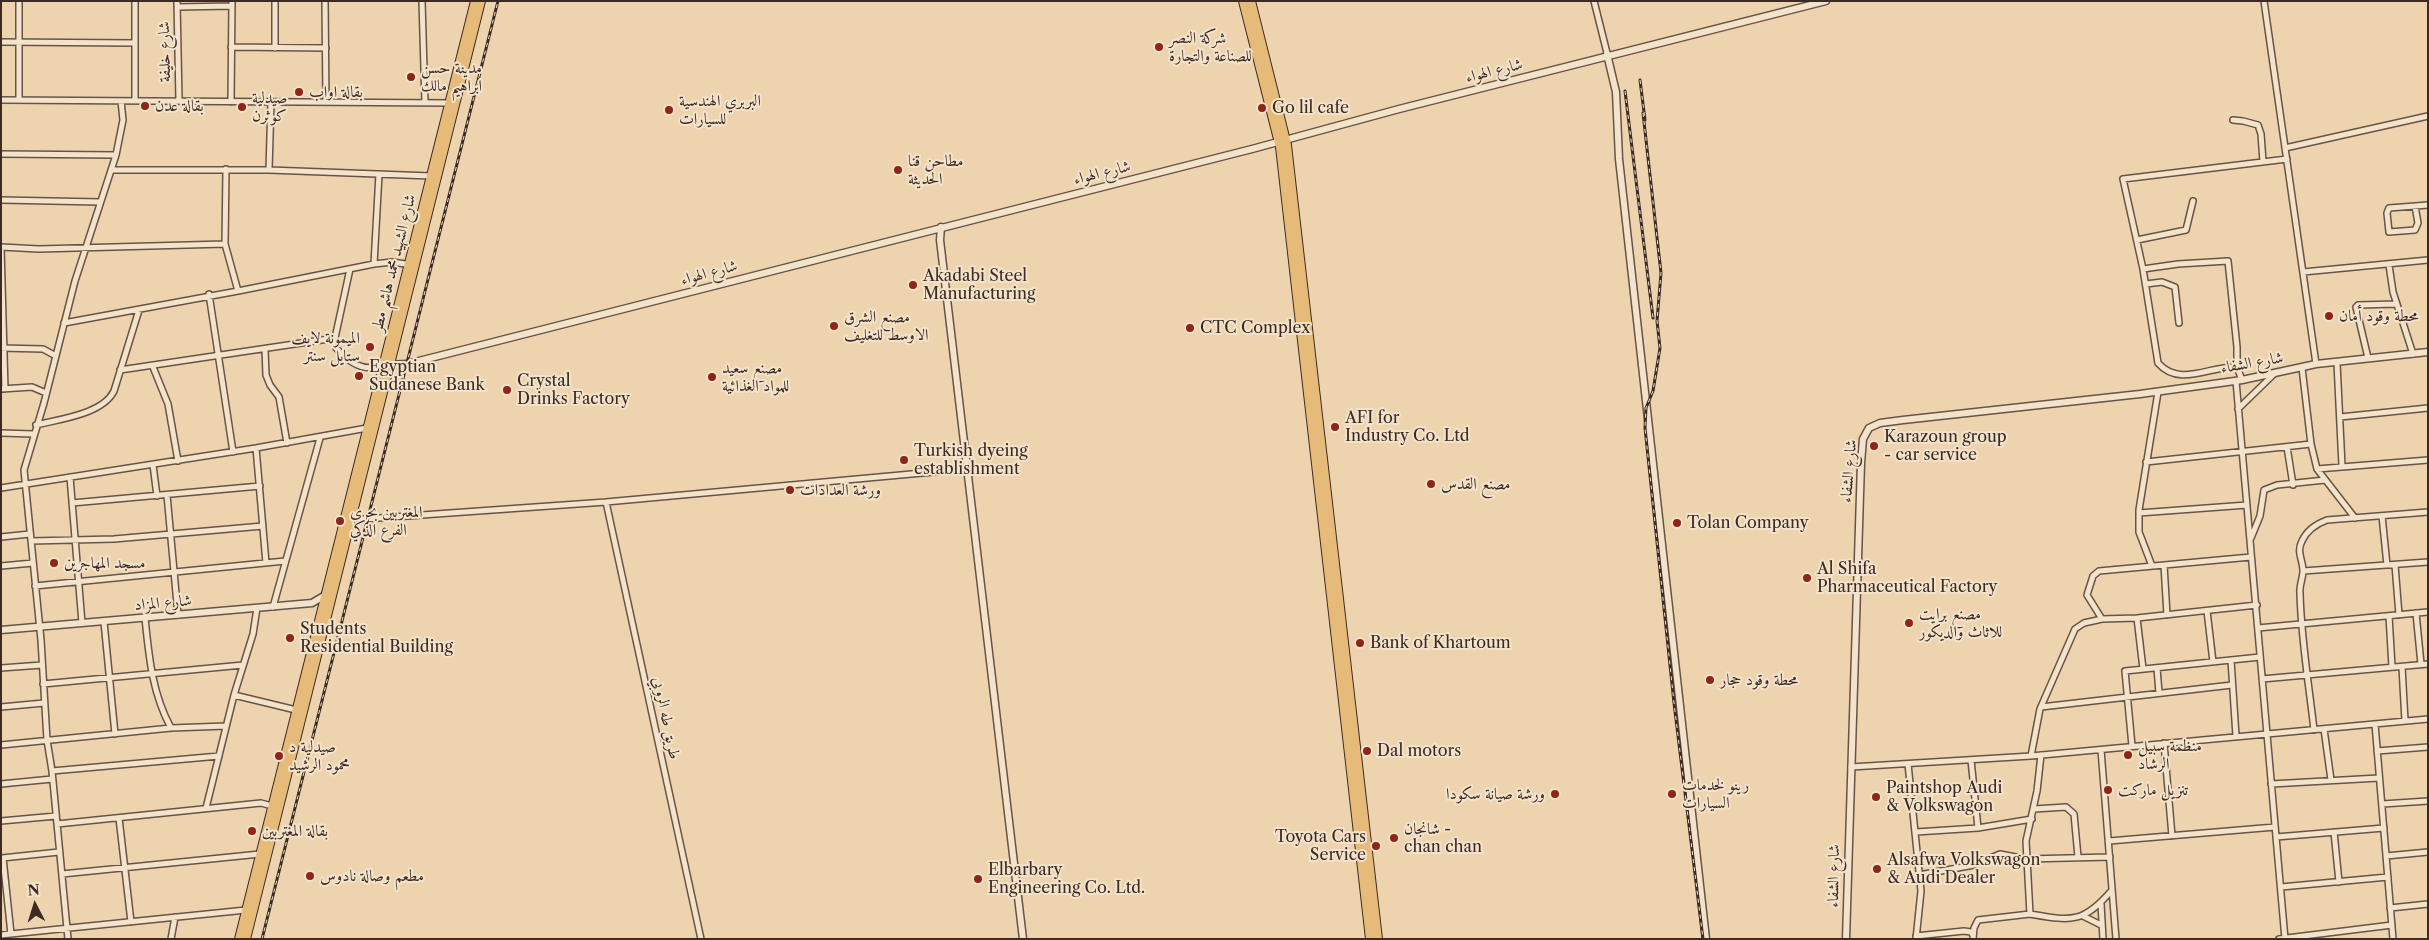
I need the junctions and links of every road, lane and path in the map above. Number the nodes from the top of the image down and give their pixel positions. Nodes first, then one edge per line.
1 (19, 1) edge
2 (135, 1) edge
3 (276, 1) edge
4 (326, 1) edge
5 (422, 1) edge
6 (475, 1) edge
7 (481, 1) edge
8 (1243, 1) edge
9 (1250, 1) edge
10 (1594, 1) edge
11 (1826, 1) edge
12 (2264, 1) edge
13 (177, 4) edge
14 (232, 4) edge
15 (1, 42) edge
16 (19, 42) junction
17 (134, 43) junction
18 (231, 48) junction
19 (275, 48) junction
20 (326, 48) junction
21 (1608, 55) junction
22 (1, 100) edge
23 (19, 100) junction
24 (121, 101) junction
25 (135, 101) junction
26 (179, 101) junction
27 (231, 102) junction
28 (271, 102) junction
29 (326, 102) junction
30 (425, 103) junction
31 (452, 104) junction
32 (2428, 116) edge
33 (2233, 120) dead end
34 (1282, 141) junction
35 (2285, 148) junction
36 (1, 154) edge
37 (116, 155) junction
38 (2286, 159) junction
39 (2262, 162) junction
40 (110, 170) junction
41 (226, 170) junction
42 (269, 170) junction
43 (379, 174) junction
44 (431, 176) junction
45 (1, 200) edge
46 (2193, 201) dead end
47 (100, 202) junction
48 (2428, 205) edge
49 (2415, 206) junction
50 (942, 227) junction
51 (2137, 240) junction
52 (225, 244) junction
53 (1, 247) edge
54 (86, 248) junction
55 (2428, 260) edge
56 (374, 264) junction
57 (412, 264) junction
58 (2389, 265) junction
59 (350, 269) junction
60 (2143, 269) junction
61 (2303, 272) junction
62 (2146, 284) junction
63 (238, 291) junction
64 (209, 294) junction
65 (2398, 304) junction
66 (140, 310) junction
67 (64, 323) junction
68 (2179, 323) dead end
69 (335, 338) junction
70 (2, 348) edge
71 (265, 349) junction
72 (2428, 352) edge
73 (2413, 354) junction
74 (56, 356) junction
75 (219, 357) junction
76 (2368, 358) junction
77 (2337, 363) junction
78 (2316, 364) junction
79 (386, 365) junction
80 (153, 367) junction
81 (2237, 367) junction
82 (2302, 368) junction
83 (120, 370) junction
84 (2274, 373) junction
85 (2239, 381) junction
86 (3, 389) edge
87 (2158, 392) junction
88 (46, 393) junction
89 (2428, 408) edge
90 (2238, 409) junction
91 (2340, 417) junction
92 (36, 425) junction
93 (367, 428) junction
94 (1, 433) edge
95 (34, 434) junction
96 (320, 438) junction
97 (287, 443) junction
98 (2311, 444) junction
99 (2287, 447) junction
100 (256, 448) junction
101 (233, 452) junction
102 (2242, 452) junction
103 (2428, 460) edge
104 (178, 461) junction
105 (2146, 462) junction
106 (153, 465) junction
107 (2342, 466) junction
108 (2317, 469) junction
109 (966, 470) junction
110 (70, 478) junction
111 (2325, 480) junction
112 (26, 485) junction
113 (2293, 485) junction
114 (260, 486) junction
115 (1, 488) edge
116 (167, 495) junction
117 (157, 496) junction
118 (606, 502) junction
119 (72, 503) junction
120 (2247, 505) junction
121 (2428, 512) edge
122 (2139, 513) junction
123 (2382, 516) junction
124 (2355, 518) junction
125 (351, 520) junction
126 (263, 526) junction
127 (170, 533) junction
128 (30, 534) junction
129 (1, 537) edge
130 (75, 539) junction
131 (31, 541) junction
132 (2250, 541) junction
133 (2252, 557) junction
134 (286, 561) junction
135 (2428, 562) edge
136 (33, 563) junction
137 (266, 563) junction
138 (2164, 565) junction
139 (2387, 565) junction
140 (2395, 565) junction
141 (1, 566) edge
142 (2152, 566) junction
143 (2303, 571) junction
144 (174, 572) junction
145 (78, 581) junction
146 (35, 586) junction
147 (324, 596) junction
148 (2256, 605) junction
149 (273, 607) junction
150 (257, 608) junction
151 (2207, 611) junction
152 (2428, 612) edge
153 (2416, 613) junction
154 (178, 615) junction
155 (2167, 615) junction
156 (2399, 615) junction
157 (2389, 616) junction
158 (145, 618) junction
159 (2137, 618) junction
160 (2102, 620) junction
161 (104, 622) junction
162 (82, 623) junction
163 (2302, 625) junction
164 (39, 627) junction
165 (2258, 628) junction
166 (1, 630) edge
167 (315, 646) junction
168 (2260, 657) junction
169 (2231, 660) junction
170 (2213, 662) junction
171 (2421, 664) junction
172 (2428, 664) edge
173 (42, 665) junction
174 (243, 665) junction
175 (2392, 667) junction
176 (2402, 667) junction
177 (1, 668) edge
178 (2157, 668) junction
179 (2142, 669) junction
180 (151, 674) junction
181 (2308, 674) junction
182 (109, 678) junction
183 (2262, 679) junction
184 (43, 684) junction
185 (2232, 685) junction
186 (2159, 693) junction
187 (234, 695) junction
188 (2128, 697) junction
189 (44, 702) junction
190 (1, 707) edge
191 (2041, 707) junction
192 (296, 710) junction
193 (2428, 719) edge
194 (2405, 721) junction
195 (2375, 724) junction
196 (226, 726) junction
197 (171, 728) junction
198 (2324, 729) junction
199 (2314, 730) junction
200 (115, 734) junction
201 (2267, 734) junction
202 (2236, 736) junction
203 (47, 740) junction
204 (2164, 743) junction
205 (1, 745) edge
206 (2132, 746) junction
207 (2428, 748) edge
208 (2101, 750) junction
209 (2377, 751) junction
210 (2041, 755) junction
211 (218, 756) junction
212 (2031, 756) junction
213 (1972, 760) junction
214 (1908, 764) junction
215 (1851, 767) junction
216 (52, 771) junction
217 (2379, 778) junction
218 (52, 779) junction
219 (2330, 780) junction
220 (1, 784) edge
221 (2271, 784) junction
222 (2428, 801) edge
223 (2382, 804) junction
224 (272, 806) junction
225 (206, 808) junction
226 (2034, 809) junction
227 (56, 816) junction
228 (119, 818) junction
229 (2032, 819) junction
230 (1, 821) edge
231 (58, 824) junction
232 (2275, 826) junction
233 (1978, 828) junction
234 (2384, 828) junction
235 (1916, 832) junction
236 (2334, 832) junction
237 (2172, 836) junction
238 (2276, 837) junction
239 (2109, 841) junction
240 (59, 852) junction
241 (2428, 852) edge
242 (260, 854) junction
243 (2110, 856) junction
244 (2386, 856) junction
245 (2078, 857) junction
246 (2, 858) edge
247 (2026, 859) junction
248 (123, 868) junction
249 (62, 874) junction
250 (1920, 875) junction
251 (2388, 877) junction
252 (2338, 882) junction
253 (2280, 888) junction
254 (2112, 890) junction
255 (4, 892) edge
256 (2101, 904) junction
257 (2428, 904) edge
258 (2390, 908) junction
259 (246, 910) junction
260 (2030, 914) junction
261 (2083, 916) junction
262 (175, 917) junction
263 (130, 922) junction
264 (2101, 925) junction
265 (2392, 925) junction
266 (67, 929) junction
267 (11, 934) junction
268 (1, 935) edge
269 (1916, 937) edge
270 (1973, 937) edge
271 (2285, 938) edge
272 (68, 939) edge
273 (171, 939) edge
274 (239, 939) edge
275 (246, 939) edge
276 (701, 939) edge
277 (1023, 939) edge
278 (1370, 939) edge
279 (1378, 939) edge
280 (1706, 939) edge
281 (1846, 939) edge
282 (2103, 939) edge
283 (2116, 939) edge
284 (2279, 939) edge
285 (2393, 939) edge

1 - 16 street
2 - 17 street
3 - 19 street
4 - 20 street
5 - 30 street
6 - 31 main road, شارع الشهيد محمد هاشم مطر
7 - 31 main road, شارع الشهيد محمد هاشم مطر
8 - 34 main road
9 - 34 main road
10 - 21 street
11 - 21 street, شارع الهواء
12 - 35 street
13 - 14 street
13 - 26 street, شارع خليفة
14 - 18 street
15 - 16 street
16 - 17 street
16 - 23 street
17 - 25 street
18 - 19 street
18 - 27 street
19 - 20 street
20 - 29 street
21 - 34 street, شارع الهواء
21 - 280 street
22 - 23 street
23 - 24 street
24 - 25 street
24 - 37 street
25 - 26 street
26 - 27 street
27 - 28 street
28 - 29 street
28 - 42 street
29 - 30 street
30 - 31 street
31 - 44 main road, شارع الشهيد محمد هاشم مطر
31 - 57 main road, شارع الشهيد محمد هاشم مطر
32 - 35 street
33 - 39 street
34 - 50 street, شارع الهواء
34 - 278 main road
34 - 279 main road
35 - 38 street
36 - 37 street
37 - 40 street
38 - 39 street
38 - 61 street
39 - 51 street
40 - 41 street
40 - 47 street
41 - 42 street
41 - 52 street
42 - 43 street
43 - 44 street
43 - 56 street
44 - 57 main road, شارع الشهيد محمد هاشم مطر
45 - 47 street
46 - 51 street
47 - 54 street
48 - 49 street
49 - 49 street
50 - 79 street, شارع الهواء
50 - 109 street
51 - 60 street
52 - 54 street
52 - 63 street
53 - 54 street
53 - 70 street
54 - 67 street
55 - 58 street
56 - 57 street
56 - 59 street
57 - 79 main road, شارع الشهيد محمد هاشم مطر
58 - 61 street
58 - 65 street
59 - 63 street
59 - 69 street
60 - 62 street
60 - 81 street
61 - 78 street
62 - 68 street
62 - 81 street
63 - 64 street
64 - 66 street
64 - 75 street
65 - 73 street
65 - 76 street
66 - 67 street
66 - 83 street
67 - 74 street
69 - 71 street
69 - 79 street
70 - 74 street
70 - 86 street
71 - 75 street
71 - 97 street
72 - 73 street, شارع الشفاء
73 - 76 street, شارع الشفاء
74 - 88 street
75 - 80 street
75 - 101 street
76 - 77 street, شارع الشفاء
77 - 78 street, شارع الشفاء
77 - 91 street
78 - 82 street, شارع الشفاء
79 - 93 main road, شارع الشهيد محمد هاشم مطر
79 - 125 main road, شارع الشهيد محمد هاشم مطر
80 - 83 street
80 - 104 street
81 - 85 street
82 - 84 street, شارع الشفاء
82 - 98 street
83 - 92 street
84 - 85 street, شارع الشفاء
84 - 90 street
85 - 87 street, شارع الشفاء
85 - 90 street
86 - 88 street
87 - 105 street
87 - 215 street, شارع الشفاء
88 - 92 street
89 - 91 street
90 - 102 street
91 - 107 street
92 - 95 street
93 - 96 street
93 - 147 main road, شارع الشهيد محمد هاشم مطر
94 - 95 street
95 - 112 street
96 - 97 street
96 - 134 street
97 - 100 street
98 - 99 street
98 - 108 street
99 - 102 street
99 - 113 street
100 - 101 street
100 - 114 street
101 - 104 street
102 - 105 street
102 - 120 street
103 - 107 street
104 - 106 street
105 - 122 street
106 - 110 street
106 - 117 street
107 - 108 street
108 - 111 street
109 - 118 street
109 - 277 street
110 - 112 street
110 - 119 street
111 - 113 street
111 - 124 street
112 - 115 street
112 - 128 street
113 - 132 street
114 - 116 street
114 - 126 street
116 - 117 street
116 - 127 street
117 - 119 street
118 - 125 street
118 - 276 street, طريق طه الروبي
119 - 130 street
120 - 122 street
120 - 132 street
121 - 123 street
122 - 142 street
123 - 124 street
123 - 139 street
124 - 143 street
125 - 167 main road, شارع الشهيد محمد هاشم مطر
126 - 127 street
126 - 137 street
127 - 130 street
127 - 144 street
128 - 129 street
128 - 131 street
130 - 131 street
130 - 145 street
131 - 136 street
132 - 133 street
133 - 138 street
133 - 148 street
134 - 137 street
134 - 149 street
135 - 140 street
136 - 141 street
136 - 146 street
137 - 144 street
138 - 142 street
138 - 155 street
139 - 140 street
139 - 143 street
140 - 156 street
142 - 160 street
143 - 163 street
144 - 145 street
144 - 154 street
145 - 146 street
145 - 162 street
146 - 164 street
147 - 149 street, شارع المزاد
147 - 167 main road, شارع الشهيد محمد هاشم مطر
148 - 151 street
148 - 165 street
149 - 150 street, شارع المزاد
150 - 154 street, شارع المزاد
150 - 174 street
151 - 155 street
151 - 170 street
152 - 153 street
153 - 156 street
153 - 171 street
154 - 158 street, شارع المزاد
155 - 159 street
156 - 157 street
157 - 163 street
157 - 175 street
158 - 161 street, شارع المزاد
158 - 180 street
159 - 160 street
159 - 179 street
160 - 191 street
161 - 162 street, شارع المزاد
161 - 182 street
162 - 164 street, شارع المزاد
163 - 165 street
163 - 181 street
164 - 166 street, شارع المزاد
164 - 173 street
165 - 168 street
167 - 192 main road, شارع الشهيد محمد هاشم مطر
167 - 275 main road, شارع الشهيد محمد هاشم مطر
168 - 169 street
168 - 183 street
169 - 170 street
169 - 185 street
170 - 178 street
171 - 172 street
171 - 176 street
173 - 177 street
173 - 184 street
174 - 180 street
174 - 187 street
175 - 176 street
175 - 181 street
176 - 194 street
178 - 179 street
178 - 186 street
179 - 188 street
180 - 182 street
180 - 197 street
181 - 183 street
181 - 199 street
182 - 184 street
182 - 200 street
183 - 201 street
184 - 189 street
185 - 186 street
185 - 202 street
186 - 188 street
187 - 192 street
187 - 196 street
188 - 191 street
188 - 206 street
189 - 190 street
189 - 203 street
191 - 212 street
192 - 224 main road, شارع الشهيد محمد هاشم مطر
193 - 194 street
194 - 195 street
195 - 198 street
195 - 209 street
196 - 197 street
196 - 211 street
197 - 200 street
198 - 199 street
198 - 219 street
199 - 201 street
200 - 203 street
201 - 202 street
201 - 221 street
202 - 204 street
203 - 205 street
203 - 216 street
204 - 206 street
204 - 237 street
206 - 208 street
207 - 209 street
208 - 210 street
208 - 239 street
209 - 217 street
210 - 212 street
210 - 226 street
211 - 216 street
211 - 225 street
212 - 213 street
213 - 214 street
213 - 233 street
214 - 215 street
214 - 235 street
215 - 281 street, شارع الشفاء
216 - 218 street
217 - 219 street
217 - 223 street
218 - 220 street
218 - 227 street
219 - 221 street
221 - 232 street
222 - 223 street
223 - 234 street
224 - 225 street
224 - 242 main road, شارع الشهيد محمد هاشم مطر
225 - 228 street
226 - 229 street
226 - 245 street
227 - 230 street
227 - 231 street
228 - 231 street
228 - 248 street
229 - 233 street
229 - 247 street
231 - 240 street
232 - 237 street
232 - 238 street
233 - 235 street
234 - 236 street
234 - 244 street
235 - 250 street
236 - 238 street
236 - 252 street
237 - 239 street
238 - 253 street
239 - 243 street
240 - 246 street
240 - 249 street
241 - 244 street
242 - 248 street
242 - 259 main road, شارع الشهيد محمد هاشم مطر
243 - 245 street
243 - 254 street
244 - 251 street
245 - 247 street
246 - 255 street
247 - 250 street
247 - 260 street
248 - 249 street
248 - 263 street
249 - 266 street
250 - 269 street
251 - 252 street
251 - 258 street
252 - 253 street
253 - 271 street
254 - 256 street
254 - 283 street
255 - 267 street
256 - 261 street
256 - 264 street
257 - 258 street
258 - 265 street
259 - 262 street
259 - 274 main road, شارع الشهيد محمد هاشم مطر
260 - 261 street
260 - 270 street
261 - 264 street
262 - 263 street
262 - 273 street
263 - 266 street
264 - 282 street
265 - 271 street
265 - 285 street
266 - 267 street
266 - 272 street
267 - 268 street
269 - 270 street
271 - 284 street

